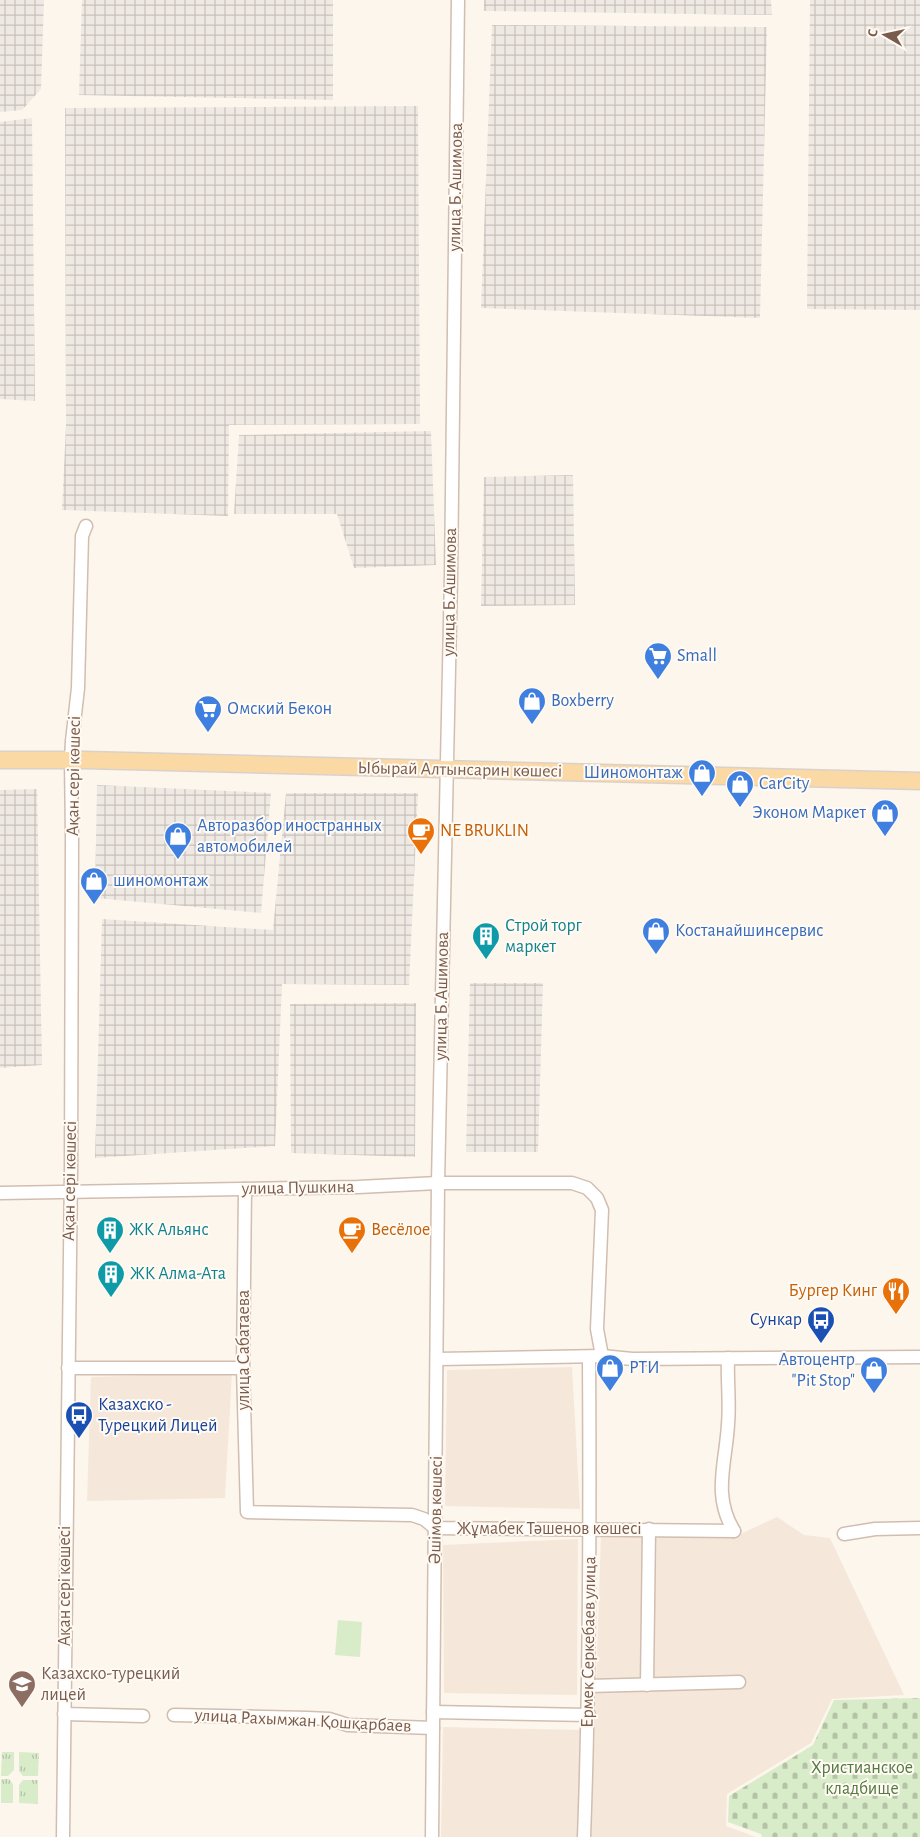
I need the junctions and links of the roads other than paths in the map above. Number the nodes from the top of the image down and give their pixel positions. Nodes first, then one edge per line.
1 (458, 0) edge
2 (86, 526) dead end
3 (0, 760) edge
4 (71, 760) junction
5 (446, 770) junction
6 (920, 781) edge
7 (438, 1183) junction
8 (245, 1188) junction
9 (70, 1192) junction
10 (0, 1193) edge
11 (593, 1193) joint
12 (596, 1356) junction
13 (920, 1357) edge
14 (728, 1358) junction
15 (438, 1359) junction
16 (68, 1368) junction
17 (243, 1368) junction
18 (247, 1512) joint
19 (435, 1528) junction
20 (591, 1528) junction
21 (920, 1528) edge
22 (649, 1529) junction
23 (844, 1534) dead end
24 (739, 1682) dead end
25 (647, 1685) junction
26 (589, 1686) junction
27 (433, 1712) junction
28 (64, 1714) junction
29 (174, 1715) dead end
30 (143, 1716) dead end
31 (589, 1716) junction
32 (433, 1728) junction
33 (63, 1837) edge
34 (432, 1837) edge
35 (584, 1837) edge

1 - 5 street, улица Б.Ашимова
2 - 4 street, Ақан сері көшесі
3 - 4 main road, Ыбырай Алтынсарин көшесі
4 - 5 main road, Ыбырай Алтынсарин көшесі
4 - 9 street, Ақан сері көшесі
5 - 6 main road, Ыбырай Алтынсарин көшесі
5 - 7 street, улица Б.Ашимова
7 - 8 street, улица Пушкина
7 - 11 street, улица Пушкина
7 - 15 street, Әшімов көшесі
8 - 9 street, улица Пушкина
8 - 17 street, улица Сабатаева
9 - 10 street, улица Пушкина
9 - 16 street, Ақан сері көшесі
11 - 12 street, Ермек Серкебаев улица
12 - 14 street
12 - 15 street
12 - 20 street, Ермек Серкебаев улица
13 - 14 street
14 - 22 street, Жұмабек Тәшенов көшесі
15 - 19 street, Әшімов көшесі
16 - 17 street
16 - 28 street, Ақан сері көшесі
17 - 18 street, улица Сабатаева
18 - 19 street, Жұмабек Тәшенов көшесі
19 - 20 street, Жұмабек Тәшенов көшесі
19 - 27 street, Әшімов көшесі
20 - 22 street, Жұмабек Тәшенов көшесі
20 - 26 street, Ермек Серкебаев улица
21 - 23 street
22 - 25 street
24 - 25 street
25 - 26 street
26 - 31 street, Ермек Серкебаев улица
27 - 31 street, улица Рахымжан Қошқарбаев
27 - 32 street, Әшімов көшесі
28 - 30 street
28 - 33 street, Ақан сері көшесі
29 - 32 street, улица Рахымжан Қошқарбаев
31 - 35 street, Ермек Серкебаев улица
32 - 34 street, Әшімов көшесі

